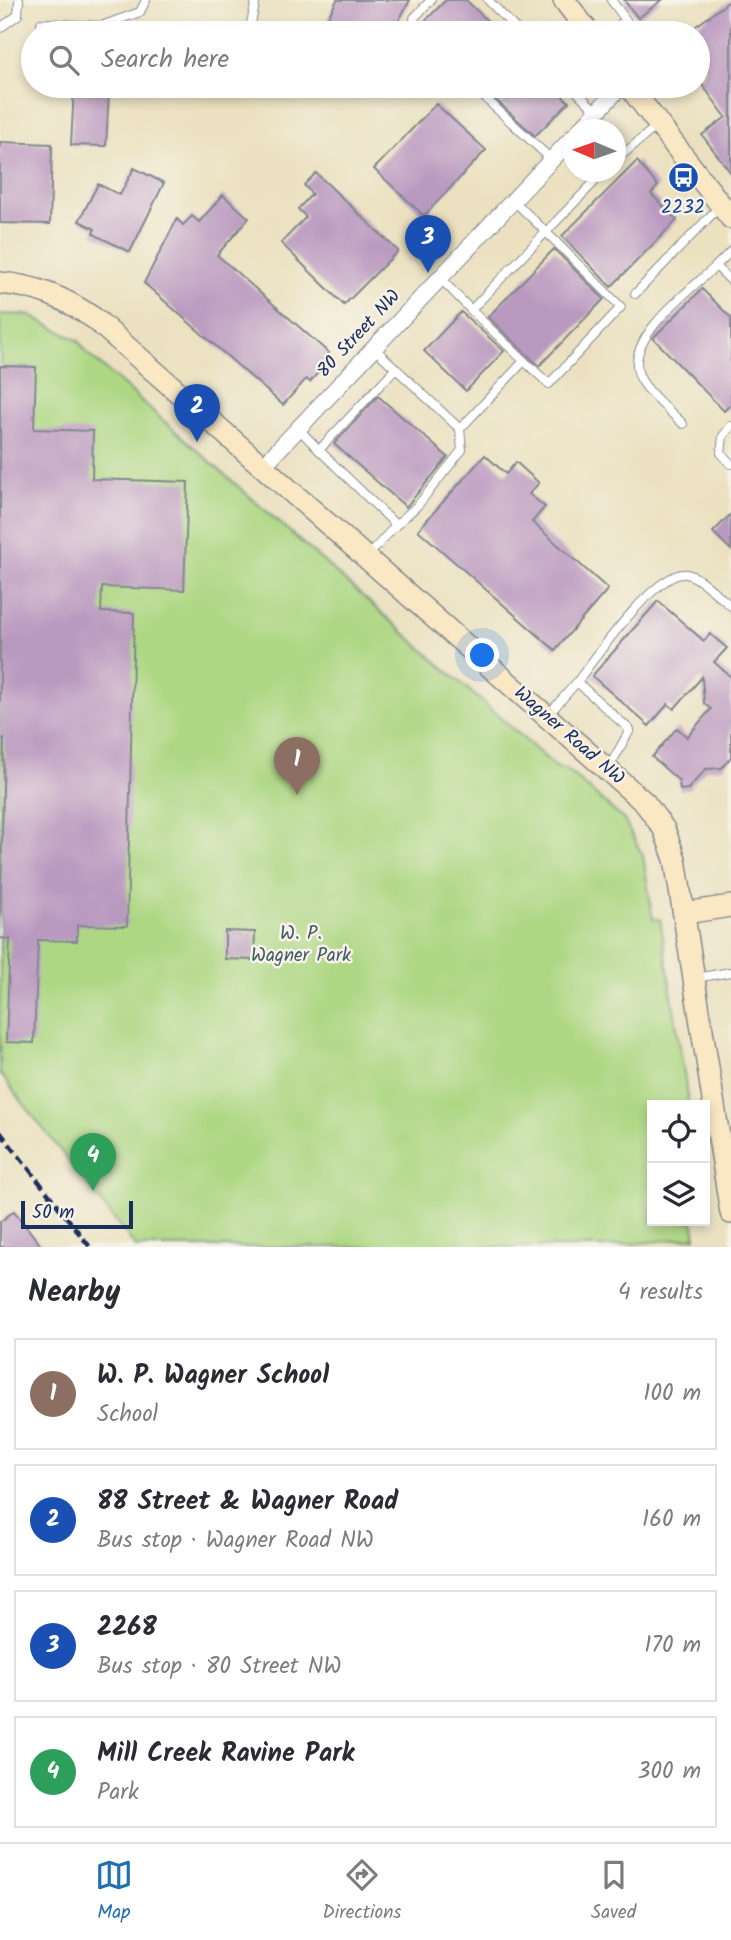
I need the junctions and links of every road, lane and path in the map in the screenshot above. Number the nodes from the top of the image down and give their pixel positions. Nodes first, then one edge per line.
1 (19, 0) edge
2 (146, 0) edge
3 (256, 0) edge
4 (431, 0) edge
5 (488, 0) edge
6 (564, 0) edge
7 (611, 0) edge
8 (115, 21) edge
9 (252, 21) edge
10 (414, 21) edge
11 (508, 21) edge
12 (580, 21) edge
13 (625, 21) edge
14 (0, 27) edge
15 (485, 98) edge
16 (584, 98) edge
17 (610, 98) edge
18 (637, 98) edge
19 (597, 112) junction
20 (590, 119) edge
21 (658, 125) junction
22 (563, 147) edge
23 (626, 151) edge
24 (552, 160) junction
25 (594, 182) edge
26 (513, 200) junction
27 (726, 212) edge
28 (547, 232) junction
29 (731, 251) edge
30 (716, 266) junction
31 (440, 278) junction
32 (731, 281) edge
33 (0, 283) edge
34 (635, 294) dead end
35 (471, 310) junction
36 (374, 348) junction
37 (524, 361) junction
38 (395, 369) junction
39 (683, 424) dead end
40 (731, 426) edge
41 (298, 428) junction
42 (460, 429) junction
43 (319, 450) junction
44 (731, 464) edge
45 (261, 468) junction
46 (396, 525) junction
47 (365, 559) junction
48 (731, 606) edge
49 (577, 682) junction
50 (546, 717) junction
51 (608, 769) junction
52 (731, 906) edge
53 (685, 913) junction
54 (731, 972) edge
55 (695, 978) junction
56 (729, 1183) edge
57 (731, 1213) edge

1 - 14 lane
2 - 8 lane
3 - 9 lane
4 - 10 lane
5 - 11 lane
6 - 12 street
7 - 13 lane
15 - 24 lane
16 - 19 lane
17 - 19 street
18 - 21 street
19 - 20 street
21 - 23 lane
21 - 27 street
22 - 24 street, 80 Street NW
24 - 26 street, 80 Street NW
25 - 28 lane
26 - 28 lane
26 - 31 street, 80 Street NW
27 - 34 lane
28 - 35 lane
28 - 37 lane
29 - 30 lane
30 - 32 lane
30 - 39 lane
31 - 35 lane
31 - 36 street, 80 Street NW
33 - 45 street, Wagner Road NW
35 - 37 lane
36 - 38 lane
36 - 41 street, 80 Street NW
37 - 42 lane
38 - 42 lane
38 - 43 lane
40 - 44 lane
41 - 43 lane
41 - 45 street, 80 Street NW
42 - 46 lane
43 - 46 lane
45 - 47 street, Wagner Road NW
46 - 47 lane
47 - 50 street, Wagner Road NW
48 - 49 lane
49 - 50 lane
49 - 51 lane
50 - 51 street, Wagner Road NW
51 - 53 street, Wagner Road NW
52 - 53 street
53 - 55 street, Wagner Road NW
54 - 55 lane
55 - 56 street, Wagner Road NW
56 - 57 street, Wagner Road NW

